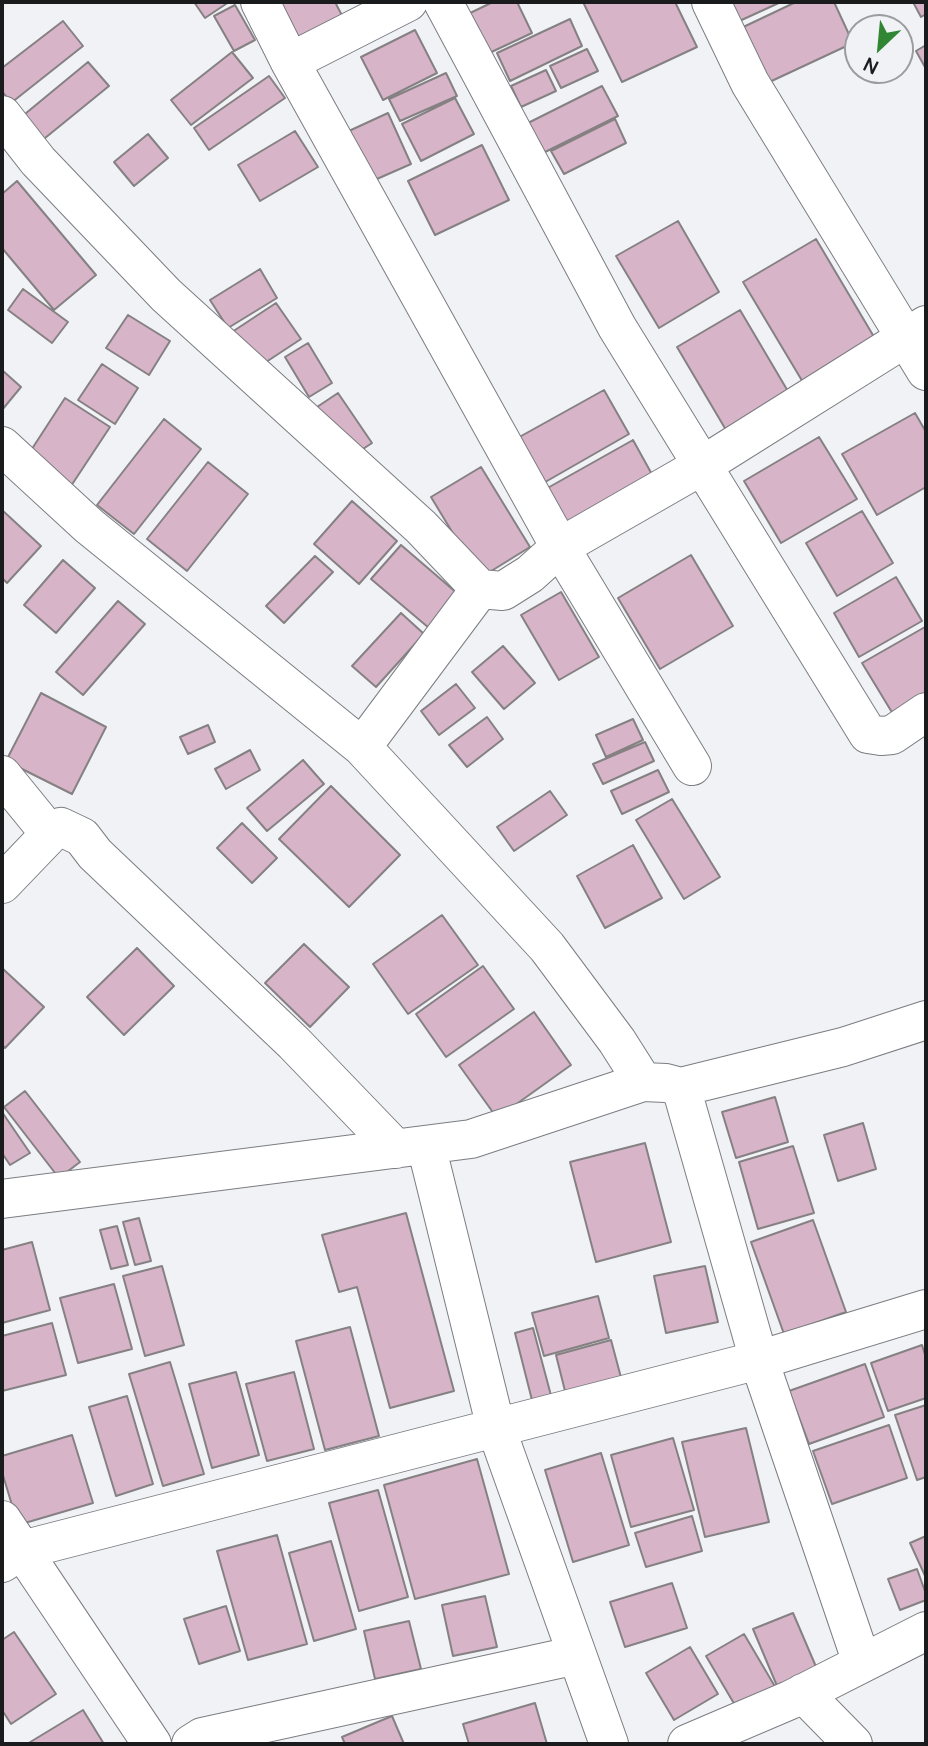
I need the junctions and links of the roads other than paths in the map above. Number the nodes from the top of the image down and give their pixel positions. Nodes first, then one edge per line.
1 (260, 2) edge
2 (408, 2) edge
3 (443, 2) edge
4 (711, 2) edge
5 (290, 62) junction
6 (2, 115) edge
7 (916, 332) edge
8 (926, 372) edge
9 (2, 446) edge
10 (703, 465) junction
11 (560, 547) junction
12 (480, 589) junction
13 (926, 712) edge
14 (362, 747) junction
15 (692, 766) dead end
16 (2, 775) edge
17 (50, 834) junction
18 (2, 884) edge
19 (926, 1020) edge
20 (643, 1082) junction
21 (681, 1087) junction
22 (411, 1147) junction
23 (2, 1199) edge
24 (926, 1309) edge
25 (760, 1360) junction
26 (496, 1428) junction
27 (8, 1545) edge
28 (926, 1631) edge
29 (577, 1655) junction
30 (862, 1663) junction
31 (803, 1693) junction
32 (152, 1744) edge
33 (191, 1744) edge
34 (609, 1744) edge
35 (687, 1744) edge
36 (853, 1744) edge

1 - 5 street
2 - 5 street
3 - 10 street
4 - 7 street
5 - 11 street
6 - 12 street
7 - 8 street
7 - 10 street
9 - 14 street
10 - 11 street
10 - 13 street
11 - 12 street
11 - 15 street
12 - 14 street
14 - 20 street
16 - 17 street
17 - 18 street
17 - 22 street
19 - 21 street
20 - 21 street
20 - 22 street
21 - 25 street
22 - 23 street
22 - 26 street
24 - 25 street
25 - 26 street
25 - 30 street
26 - 27 street
26 - 29 street
27 - 32 street
28 - 30 street
29 - 33 street
29 - 34 street
30 - 31 street
31 - 35 street
31 - 36 street

